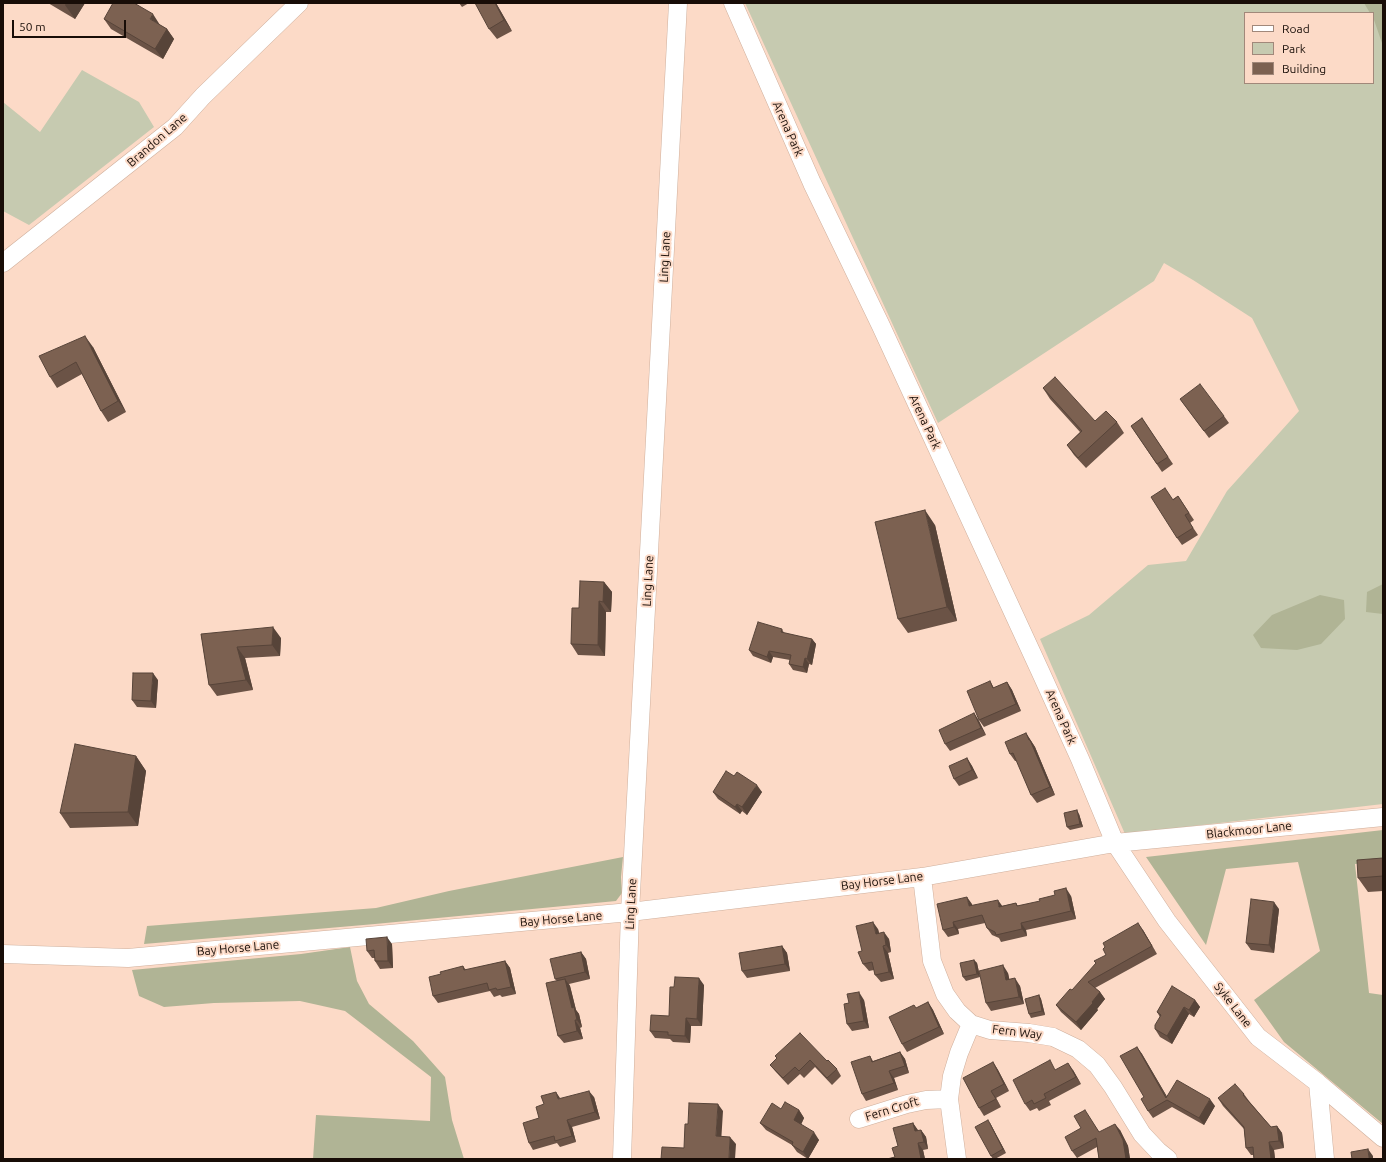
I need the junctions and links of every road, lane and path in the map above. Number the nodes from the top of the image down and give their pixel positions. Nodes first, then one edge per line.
1 (299, 3) edge
2 (678, 3) edge
3 (733, 3) edge
4 (3, 263) edge
5 (1383, 817) edge
6 (1115, 843) junction
7 (922, 877) junction
8 (630, 912) junction
9 (3, 954) edge
10 (971, 1024) junction
11 (1318, 1083) junction
12 (949, 1099) junction
13 (859, 1120) dead end
14 (1383, 1138) edge
15 (622, 1159) edge
16 (957, 1159) edge
17 (1168, 1159) edge
18 (1325, 1159) edge

1 - 4 street, Brandon Lane
2 - 8 street, Ling Lane
3 - 6 street, Arena Park
5 - 6 street, Blackmoor Lane
6 - 7 street, Bay Horse Lane
6 - 11 street, Syke Lane
7 - 8 street, Bay Horse Lane
7 - 10 street, Fern Way
8 - 9 street, Bay Horse Lane
8 - 15 street, Ling Lane
10 - 12 street
10 - 17 street, Fern Way
11 - 14 street, Syke Lane
11 - 18 street
12 - 13 street, Fern Croft
12 - 16 street

